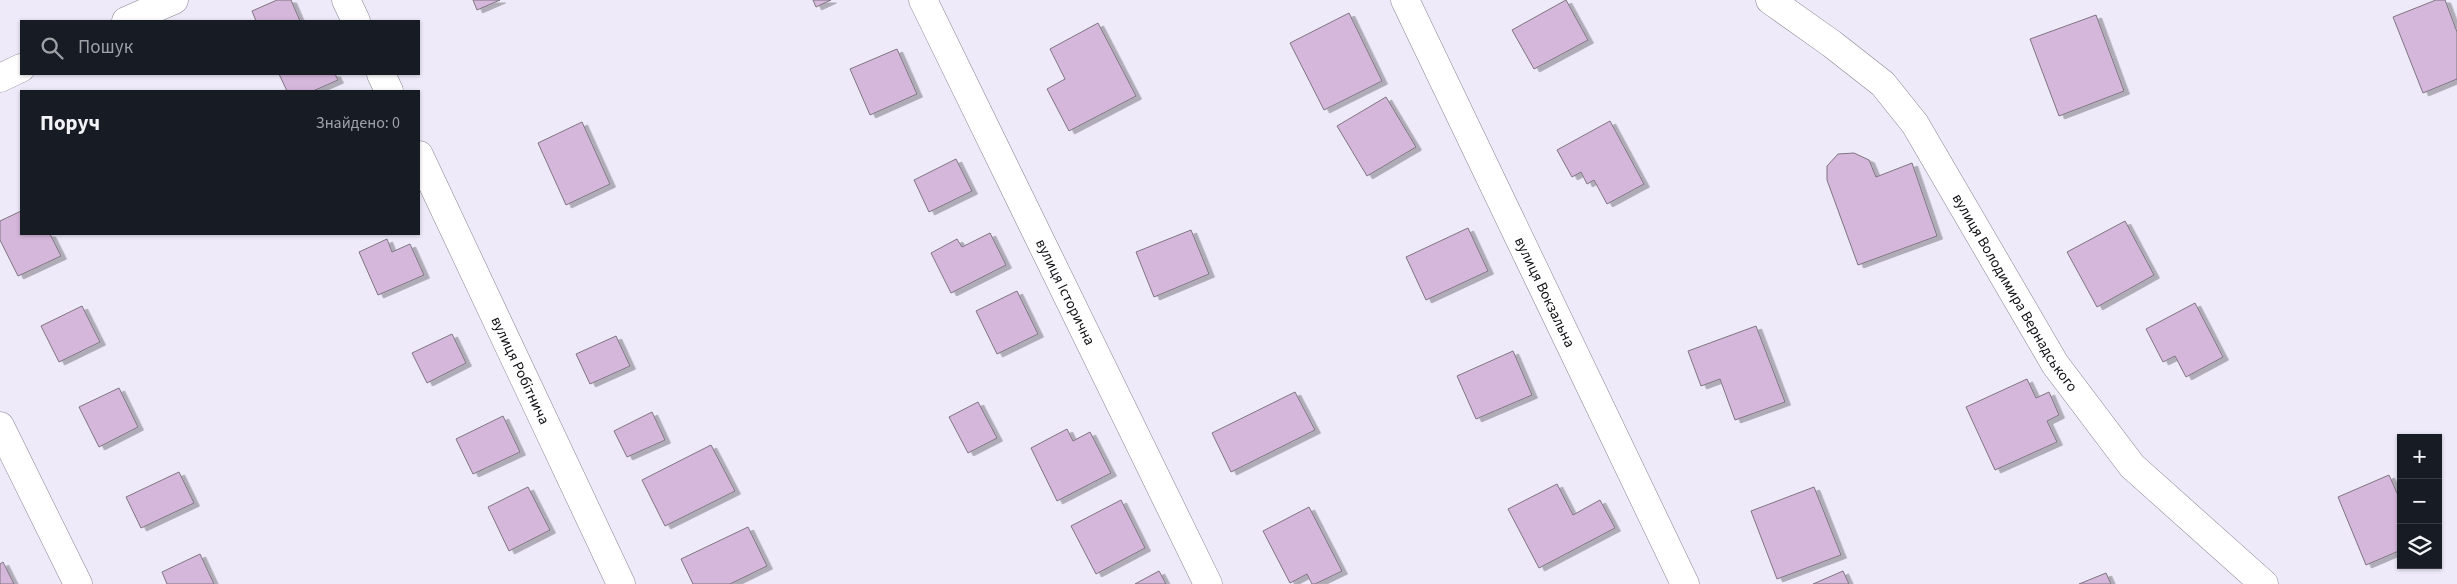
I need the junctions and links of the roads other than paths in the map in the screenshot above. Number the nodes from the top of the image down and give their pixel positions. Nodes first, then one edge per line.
1 (174, 0) edge
2 (346, 0) edge
3 (923, 0) edge
4 (1404, 0) edge
5 (1770, 0) edge
6 (128, 20) edge
7 (356, 20) edge
8 (20, 68) edge
9 (381, 75) edge
10 (0, 78) edge
11 (389, 90) edge
12 (420, 157) edge
13 (0, 426) edge
14 (78, 584) edge
15 (621, 584) edge
16 (1208, 584) edge
17 (1685, 584) edge
18 (2264, 584) edge

1 - 6 street
2 - 7 street
3 - 16 street, вулиця Історична
4 - 17 street, вулиця Вокзальна
5 - 18 street, вулиця Володимира Вернадського
8 - 10 street
9 - 11 street
12 - 15 street, вулиця Робітнича
13 - 14 street

